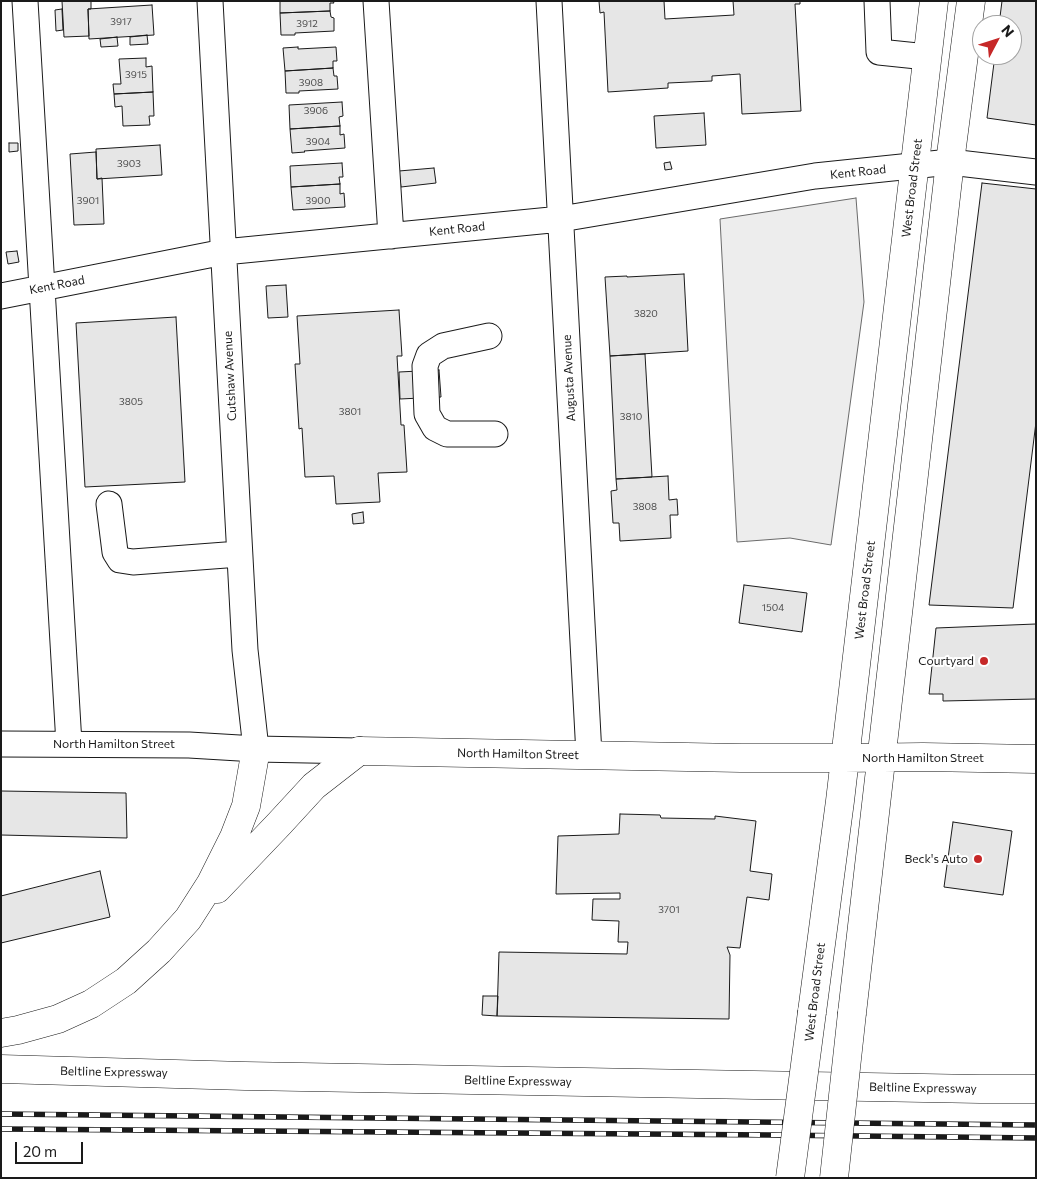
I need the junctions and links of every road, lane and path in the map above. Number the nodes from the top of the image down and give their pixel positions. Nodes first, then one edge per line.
1 (25, 1) edge
2 (210, 1) edge
3 (376, 1) edge
4 (549, 1) edge
5 (877, 1) edge
6 (934, 1) edge
7 (971, 1) edge
8 (927, 57) junction
9 (950, 162) junction
10 (914, 166) junction
11 (1036, 172) edge
12 (561, 219) junction
13 (391, 236) junction
14 (224, 252) junction
15 (42, 288) junction
16 (1, 296) edge
17 (489, 336) dead end
18 (495, 434) dead end
19 (109, 504) dead end
20 (239, 554) junction
21 (1, 744) edge
22 (70, 744) junction
23 (256, 749) junction
24 (359, 751) junction
25 (582, 755) junction
26 (844, 758) junction
27 (881, 758) junction
28 (1036, 759) edge
29 (188, 919) junction
30 (1, 1033) edge
31 (1, 1069) edge
32 (1036, 1089) edge
33 (790, 1178) edge
34 (834, 1178) edge

1 - 15 street
2 - 14 street, Cutshaw Avenue
3 - 13 street
4 - 12 street, Augusta Avenue
5 - 8 street
6 - 8 main road, West Broad Street
7 - 9 main road
8 - 10 main road, West Broad Street
9 - 10 street, Kent Road
9 - 11 street, Kent Road
9 - 27 main road
10 - 12 street, Kent Road
10 - 26 main road, West Broad Street
12 - 13 street, Kent Road
12 - 25 street, Augusta Avenue
13 - 14 street, Kent Road
14 - 15 street, Kent Road
14 - 20 street, Cutshaw Avenue
15 - 16 street, Kent Road
15 - 22 street
17 - 18 street
19 - 20 street
20 - 23 street, Cutshaw Avenue
21 - 22 street, North Hamilton Street
22 - 23 street, North Hamilton Street
23 - 24 street, North Hamilton Street
23 - 29 main road
24 - 25 main road, North Hamilton Street
24 - 29 main road
25 - 26 main road, North Hamilton Street
26 - 27 main road, North Hamilton Street
26 - 33 main road, West Broad Street, bridge
27 - 28 main road, North Hamilton Street
27 - 34 main road, bridge
29 - 30 main road
31 - 32 main road, Beltline Expressway

